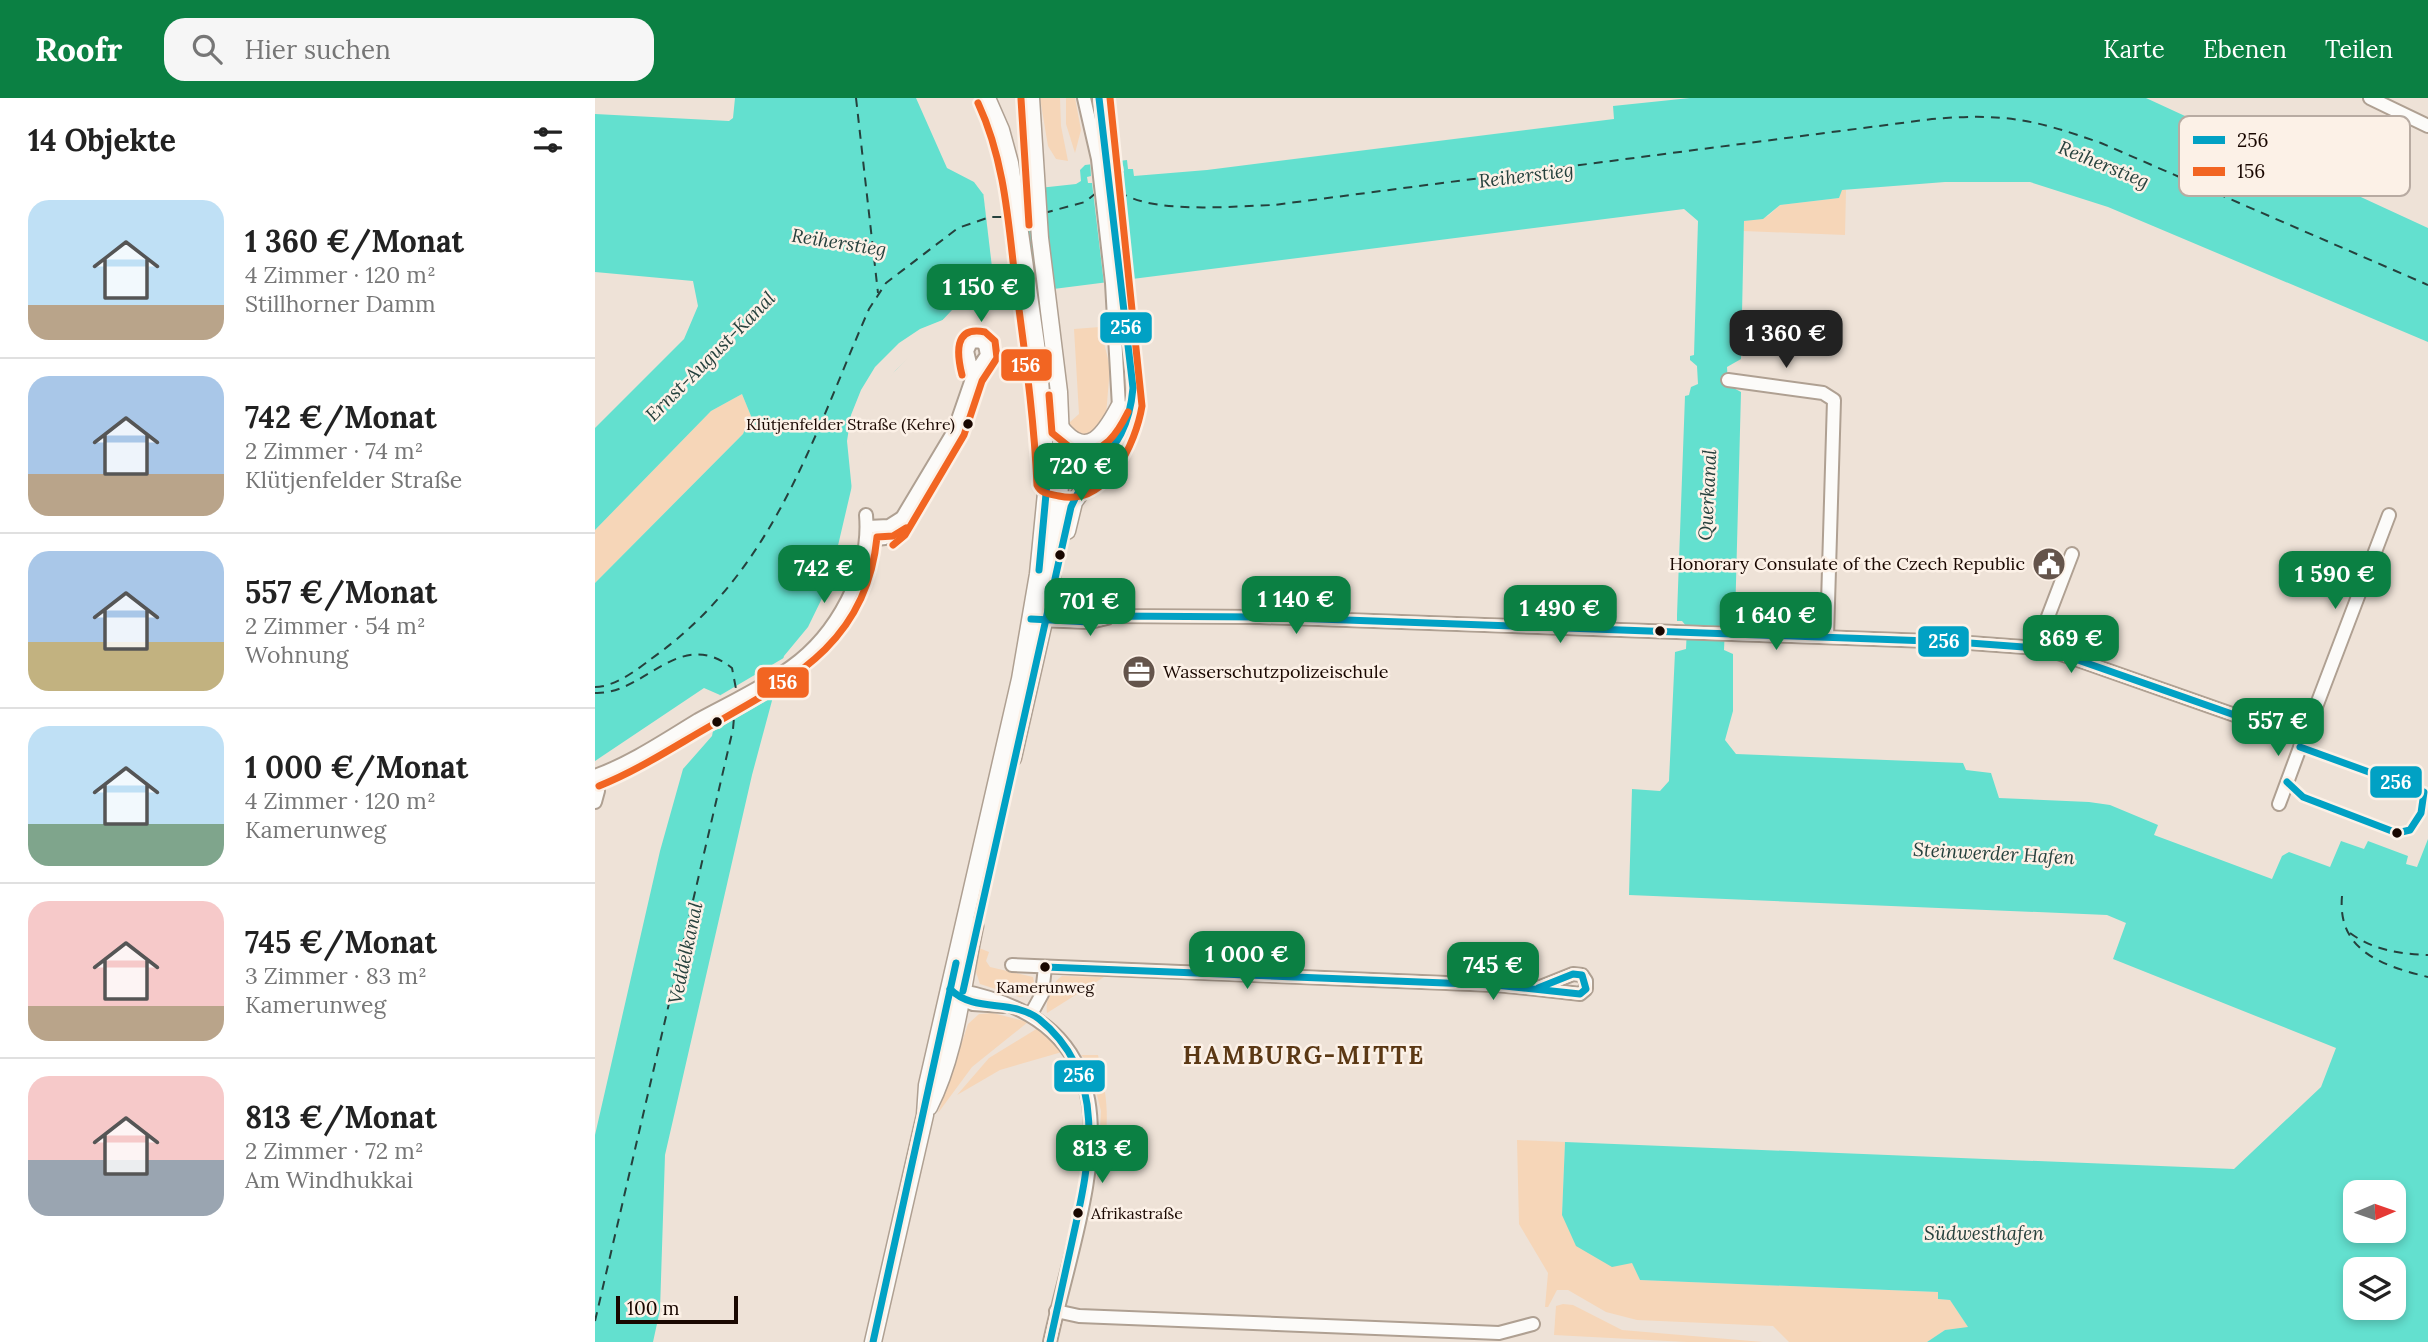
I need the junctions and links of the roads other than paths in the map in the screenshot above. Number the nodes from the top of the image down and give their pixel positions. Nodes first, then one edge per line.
1 (987, 98) edge
2 (1031, 98) edge
3 (1084, 98) edge
4 (1099, 98) edge
5 (2370, 98) edge
6 (2407, 116) edge
7 (2410, 117) edge
8 (1101, 123) dead end
9 (2428, 126) edge
10 (973, 376) dead end
11 (1728, 380) dead end
12 (1119, 407) junction
13 (1061, 428) junction
14 (1092, 477) joint
15 (1057, 481) junction
16 (2389, 515) dead end
17 (2072, 554) dead end
18 (1051, 591) junction
19 (1039, 613) junction
20 (1827, 637) junction
21 (2036, 648) junction
22 (2311, 720) dead end
23 (595, 777) edge
24 (595, 802) edge
25 (2279, 804) dead end
26 (1012, 965) dead end
27 (1045, 967) junction
28 (1538, 988) dead end
29 (958, 994) junction
30 (1031, 1014) junction
31 (1056, 1311) junction
32 (1533, 1324) dead end
33 (873, 1342) edge
34 (1050, 1342) edge

1 - 15 main road
2 - 13 main road
3 - 12 street
4 - 8 street
5 - 6 street
7 - 9 street
10 - 23 street
11 - 20 street
12 - 13 main road
12 - 15 street
13 - 15 main road
14 - 15 street
14 - 18 main road
15 - 18 main road
15 - 19 main road
16 - 22 street
17 - 21 street
18 - 19 main road
19 - 20 street
19 - 29 main road
20 - 21 street
21 - 25 street
23 - 24 street
26 - 27 street
27 - 28 street
27 - 30 street
29 - 30 street
29 - 33 main road
30 - 31 street
31 - 32 street
31 - 34 street

